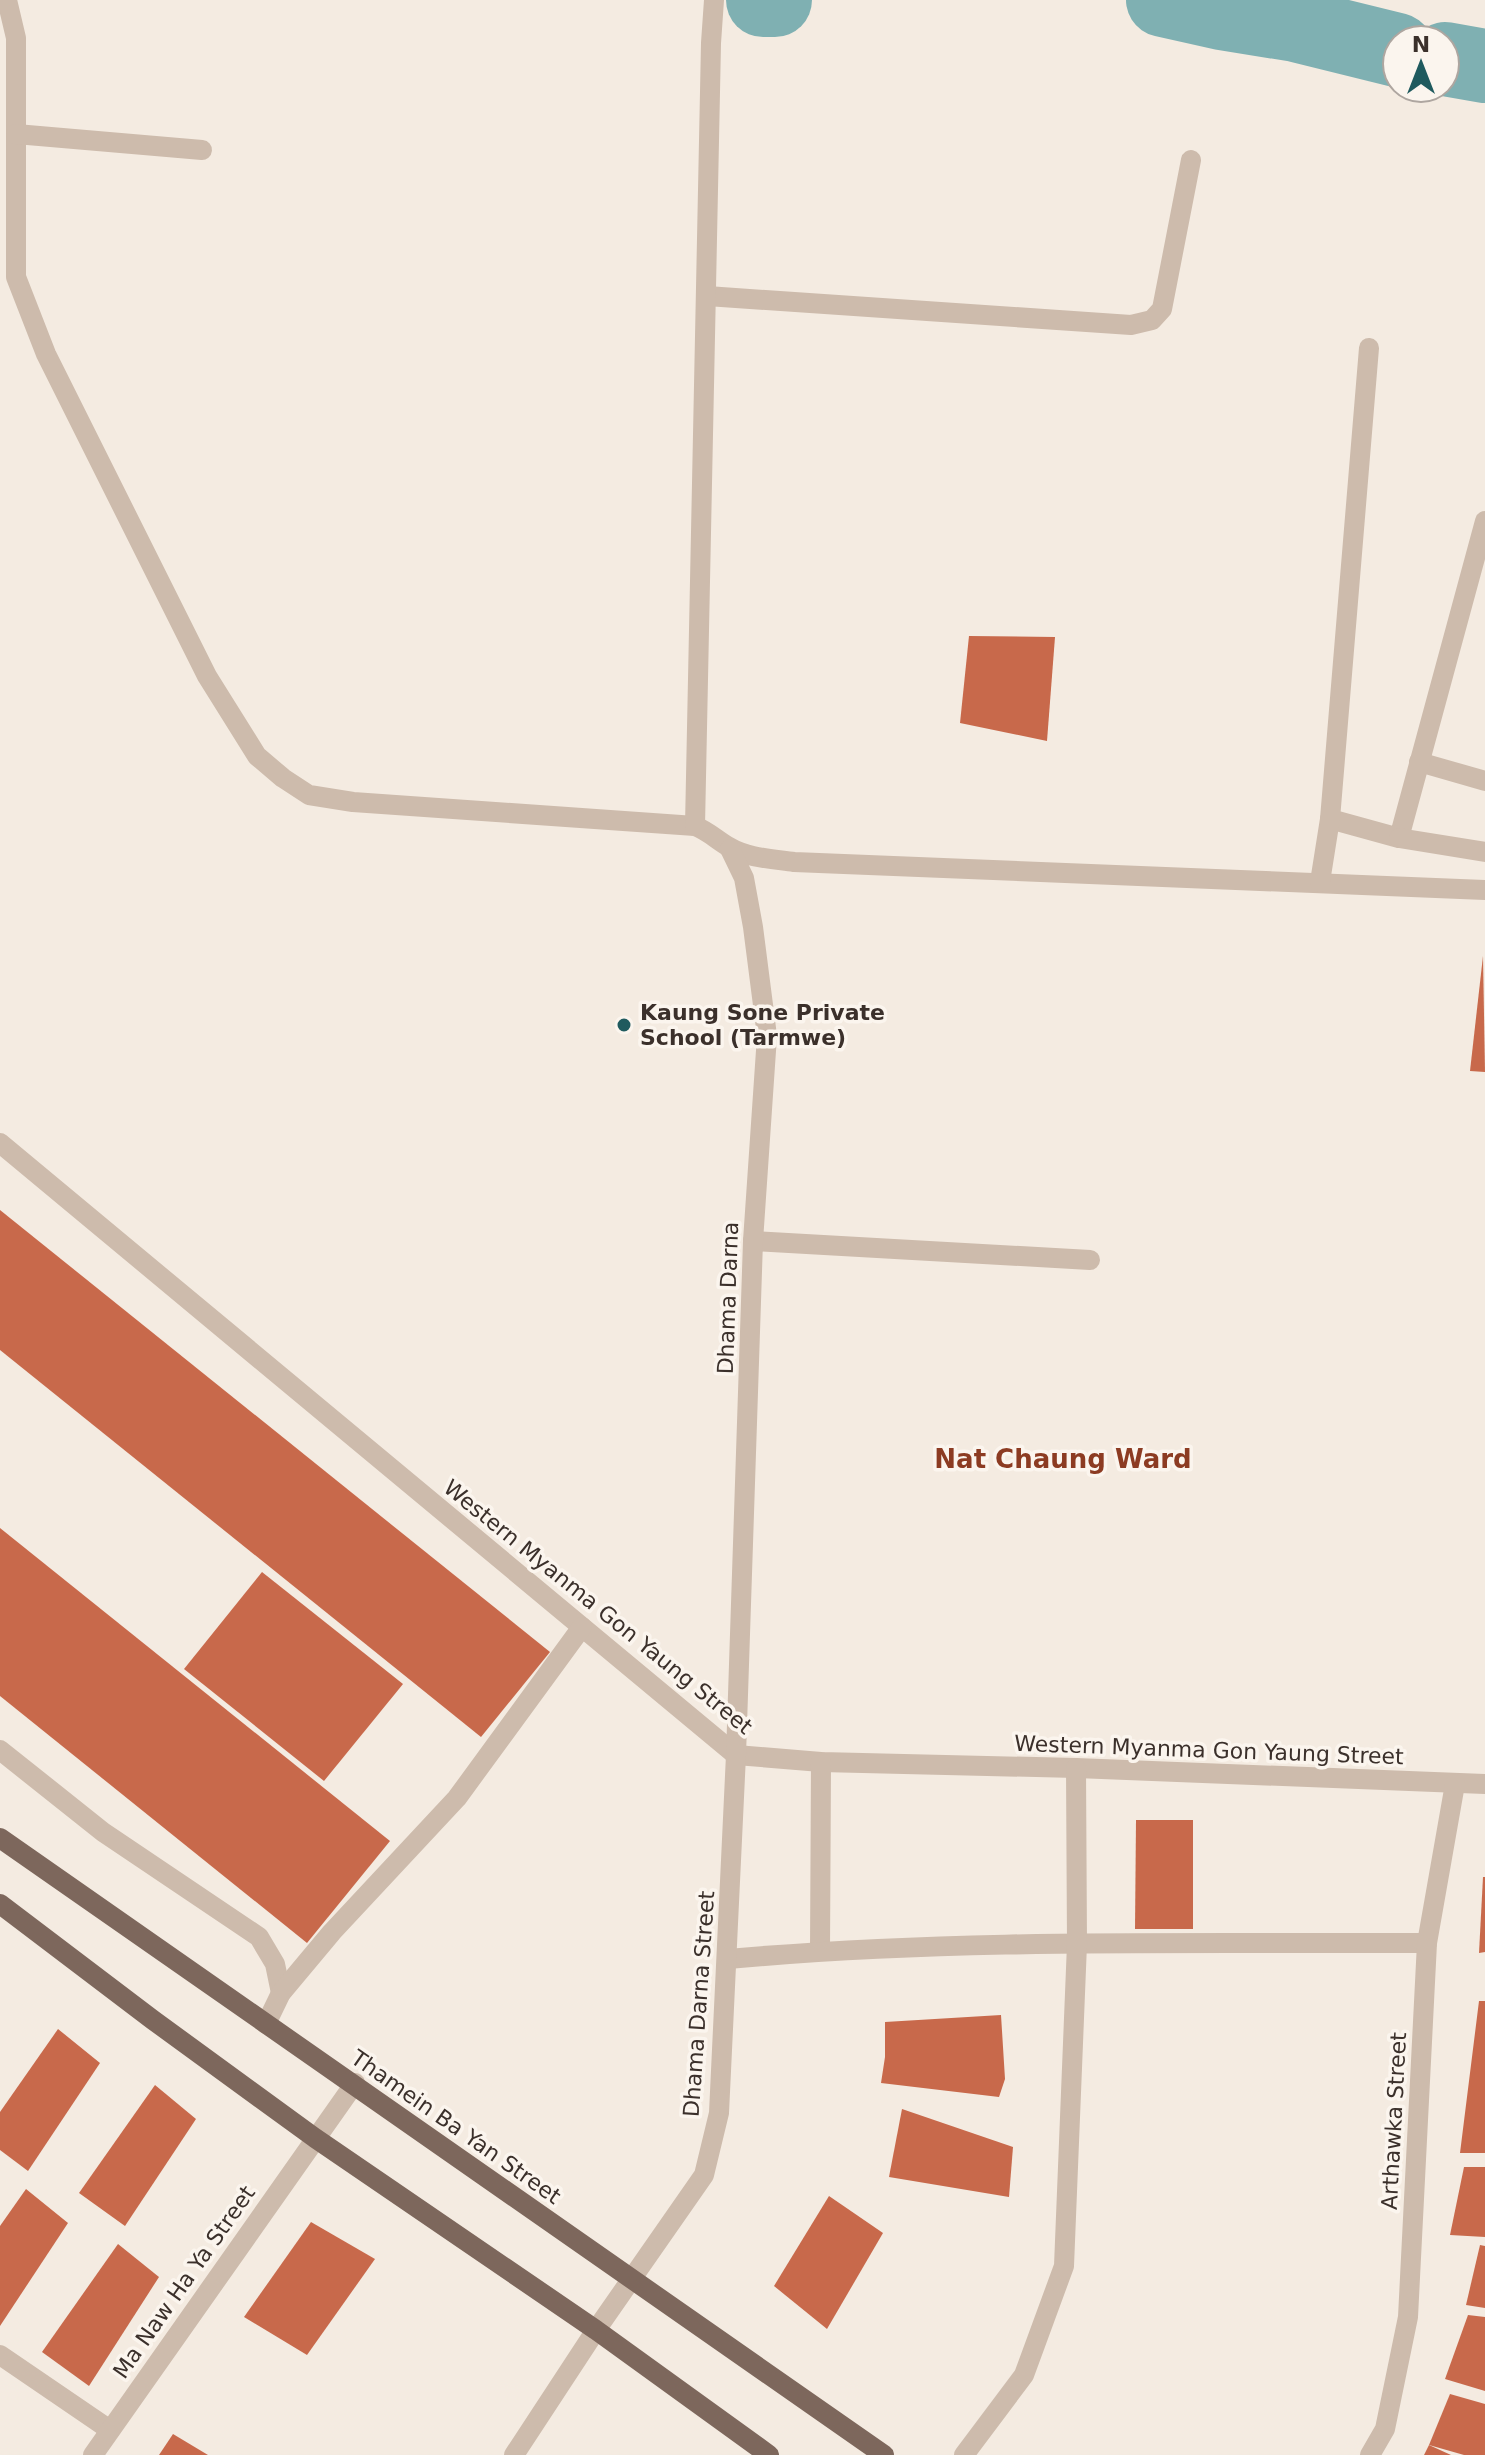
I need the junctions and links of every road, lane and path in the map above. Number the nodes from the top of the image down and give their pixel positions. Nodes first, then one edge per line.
1 (7, 0) edge
2 (714, 0) edge
3 (16, 134) junction
4 (202, 150) dead end
5 (1191, 160) dead end
6 (8, 275) edge
7 (707, 296) junction
8 (1369, 348) dead end
9 (1485, 521) edge
10 (1419, 762) junction
11 (1485, 781) edge
12 (1330, 819) junction
13 (695, 826) junction
14 (1399, 838) junction
15 (730, 849) junction
16 (1485, 852) edge
17 (1320, 882) junction
18 (1485, 890) edge
19 (0, 1143) edge
20 (753, 1241) junction
21 (1090, 1260) dead end
22 (582, 1627) junction
23 (0, 1750) edge
24 (736, 1755) junction
25 (821, 1762) junction
26 (1076, 1768) junction
27 (1455, 1784) junction
28 (1485, 1784) edge
29 (0, 1838) edge
30 (0, 1904) edge
31 (1427, 1943) junction
32 (1077, 1944) junction
33 (820, 1951) junction
34 (728, 1959) junction
35 (281, 1993) junction
36 (266, 2024) junction
37 (355, 2083) junction
38 (315, 2138) junction
39 (632, 2280) junction
40 (596, 2330) junction
41 (0, 2355) edge
42 (110, 2430) junction
43 (93, 2455) edge
44 (514, 2455) edge
45 (769, 2455) edge
46 (884, 2455) edge
47 (964, 2455) edge
48 (1370, 2455) edge

1 - 3 street
2 - 7 street
3 - 4 street
3 - 6 street
5 - 7 street
6 - 13 street
7 - 13 street
8 - 12 street
9 - 10 street
10 - 11 street
10 - 14 street
12 - 14 street
12 - 17 street
13 - 15 street
14 - 16 street
15 - 17 street
15 - 20 street, Dhama Darna
17 - 18 street
19 - 22 street, Western Myanma Gon Yaung Street
20 - 21 street
20 - 24 street, Dhama Darna
22 - 24 street, Western Myanma Gon Yaung Street
22 - 35 street
23 - 35 street
24 - 25 street, Western Myanma Gon Yaung Street
24 - 34 street, Dhama Darna Street
25 - 26 street, Western Myanma Gon Yaung Street
25 - 33 street
26 - 27 street, Western Myanma Gon Yaung Street
26 - 32 street
27 - 28 street, Western Myanma Gon Yaung Street
27 - 31 street, Arthawka Street
29 - 36 main road, Thamein Ba Yan Street
30 - 38 main road
31 - 32 street
31 - 48 street, Arthawka Street
32 - 33 street
32 - 47 street
33 - 34 street
34 - 39 street, Dhama Darna Street
35 - 36 street
36 - 37 main road, Thamein Ba Yan Street
37 - 38 street, Ma Naw Ha Ya Street
37 - 39 main road, Thamein Ba Yan Street
38 - 40 main road
38 - 42 street, Ma Naw Ha Ya Street
39 - 40 street, Dhama Darna Street
39 - 46 main road, Thamein Ba Yan Street
40 - 44 street
40 - 45 main road
41 - 42 street
42 - 43 street, Ma Naw Ha Ya Street

